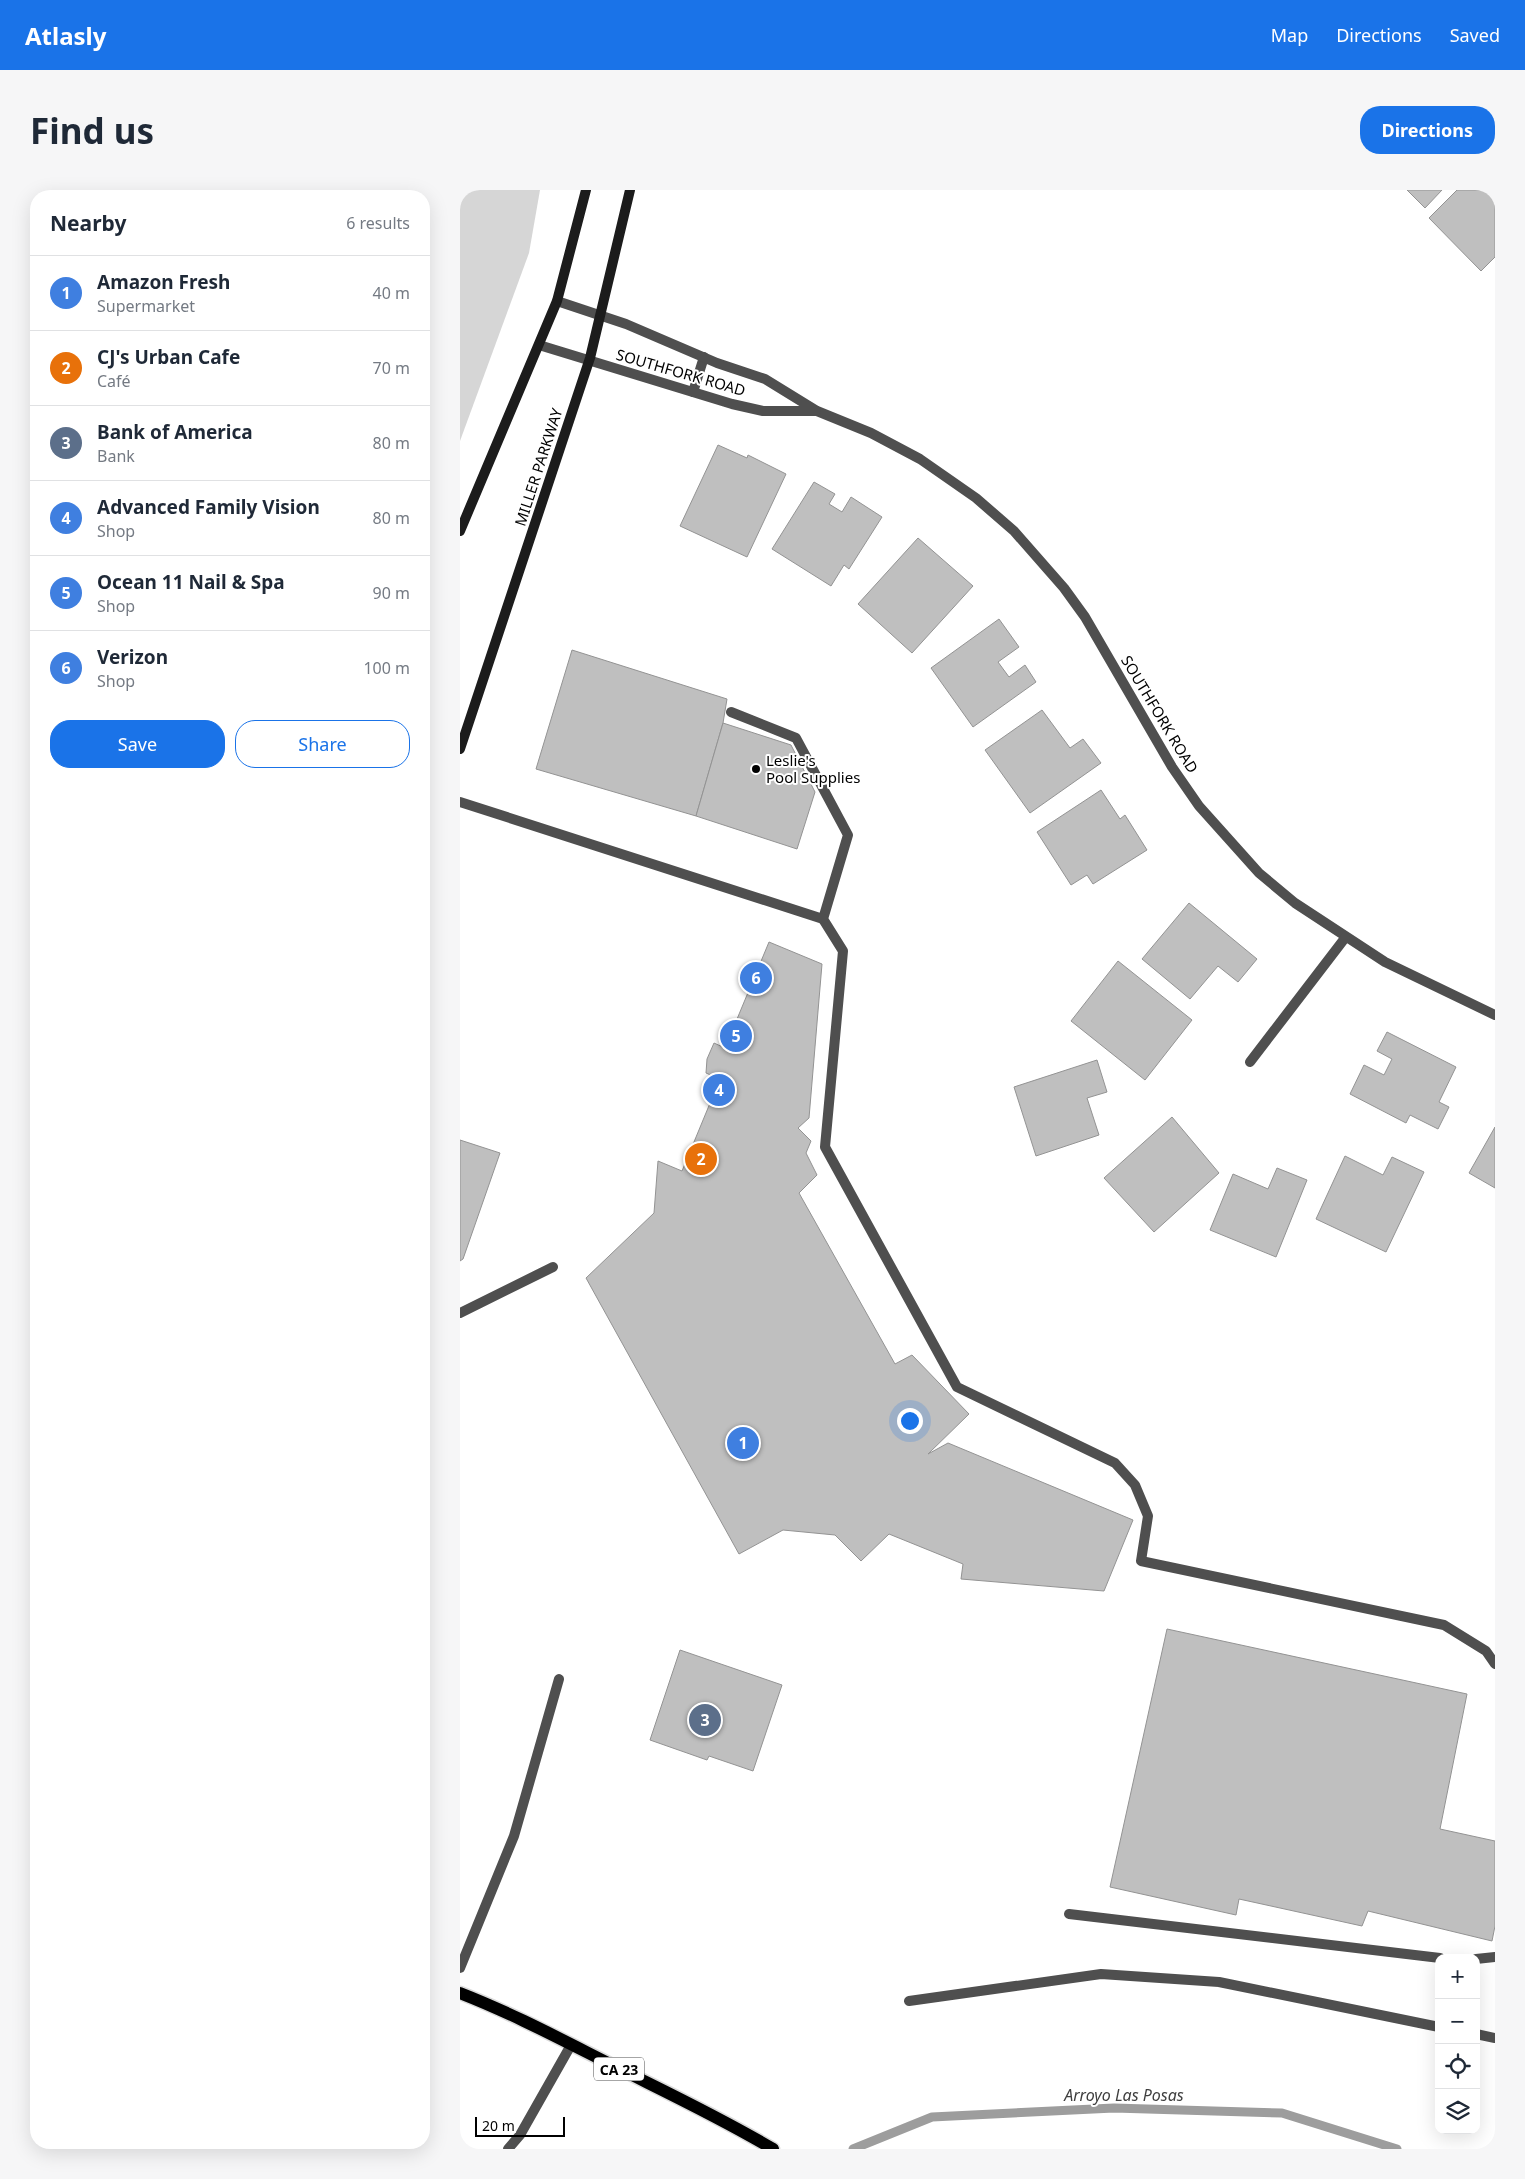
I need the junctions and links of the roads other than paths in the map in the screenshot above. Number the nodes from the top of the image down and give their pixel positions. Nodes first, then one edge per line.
1 (586, 190) edge
2 (630, 190) edge
3 (557, 301) junction
4 (600, 315) junction
5 (539, 346) junction
6 (704, 357) junction
7 (589, 361) junction
8 (693, 392) junction
9 (817, 411) junction
10 (460, 531) edge
11 (731, 712) dead end
12 (460, 749) edge
13 (460, 802) edge
14 (823, 919) junction
15 (1345, 938) junction
16 (1495, 1015) edge
17 (1250, 1062) dead end
18 (553, 1267) dead end
19 (460, 1313) edge
20 (1495, 1664) edge
21 (559, 1679) dead end
22 (1069, 1914) dead end
23 (1435, 1957) edge
24 (1495, 1958) edge
25 (1480, 1959) edge
26 (460, 1968) edge
27 (460, 1993) edge
28 (909, 2001) dead end
29 (1435, 2026) edge
30 (1480, 2035) edge
31 (1495, 2038) edge
32 (571, 2045) junction
33 (508, 2149) edge
34 (773, 2149) edge

1 - 3 street
2 - 4 street, MILLER PARKWAY
3 - 4 street, SOUTHFORK ROAD
3 - 5 street
4 - 6 street, SOUTHFORK ROAD
4 - 7 street, MILLER PARKWAY
5 - 7 street, SOUTHFORK ROAD
5 - 10 street
6 - 8 street
6 - 9 street, SOUTHFORK ROAD
7 - 8 street, SOUTHFORK ROAD
7 - 12 street, MILLER PARKWAY
8 - 9 street, SOUTHFORK ROAD
9 - 15 street, SOUTHFORK ROAD
11 - 14 street
13 - 14 street
14 - 20 street
15 - 16 street, SOUTHFORK ROAD
15 - 17 street
18 - 19 street
21 - 26 street
22 - 23 street
24 - 25 street
27 - 32 main road, CA 23
28 - 29 street
30 - 31 street
32 - 33 street
32 - 34 main road, CA 23

